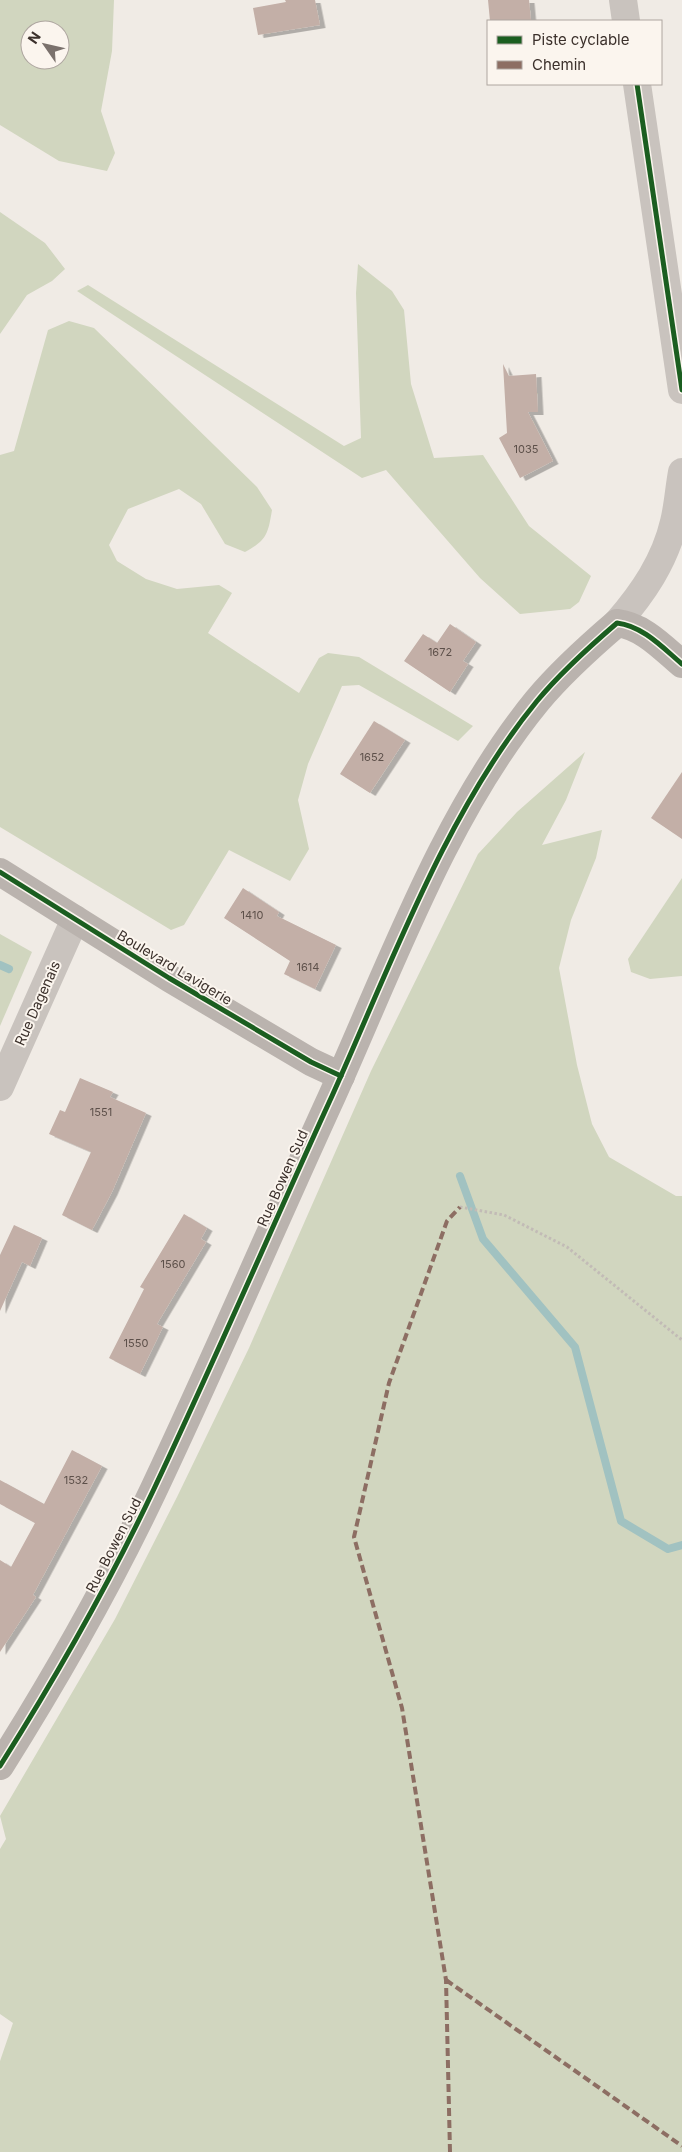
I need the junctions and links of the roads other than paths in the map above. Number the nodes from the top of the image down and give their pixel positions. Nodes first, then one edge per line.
1 (623, 0) edge
2 (626, 20) edge
3 (637, 85) edge
4 (682, 390) edge
5 (682, 472) edge
6 (617, 623) junction
7 (682, 664) edge
8 (0, 872) edge
9 (75, 919) junction
10 (341, 1076) junction
11 (0, 1087) edge
12 (0, 1766) edge

1 - 2 street
3 - 4 street
5 - 6 street
6 - 7 street
6 - 10 street, Rue Bowen Sud
8 - 9 street, Boulevard Lavigerie
9 - 10 street, Boulevard Lavigerie
9 - 11 street, Rue Dagenais
10 - 12 street, Rue Bowen Sud

